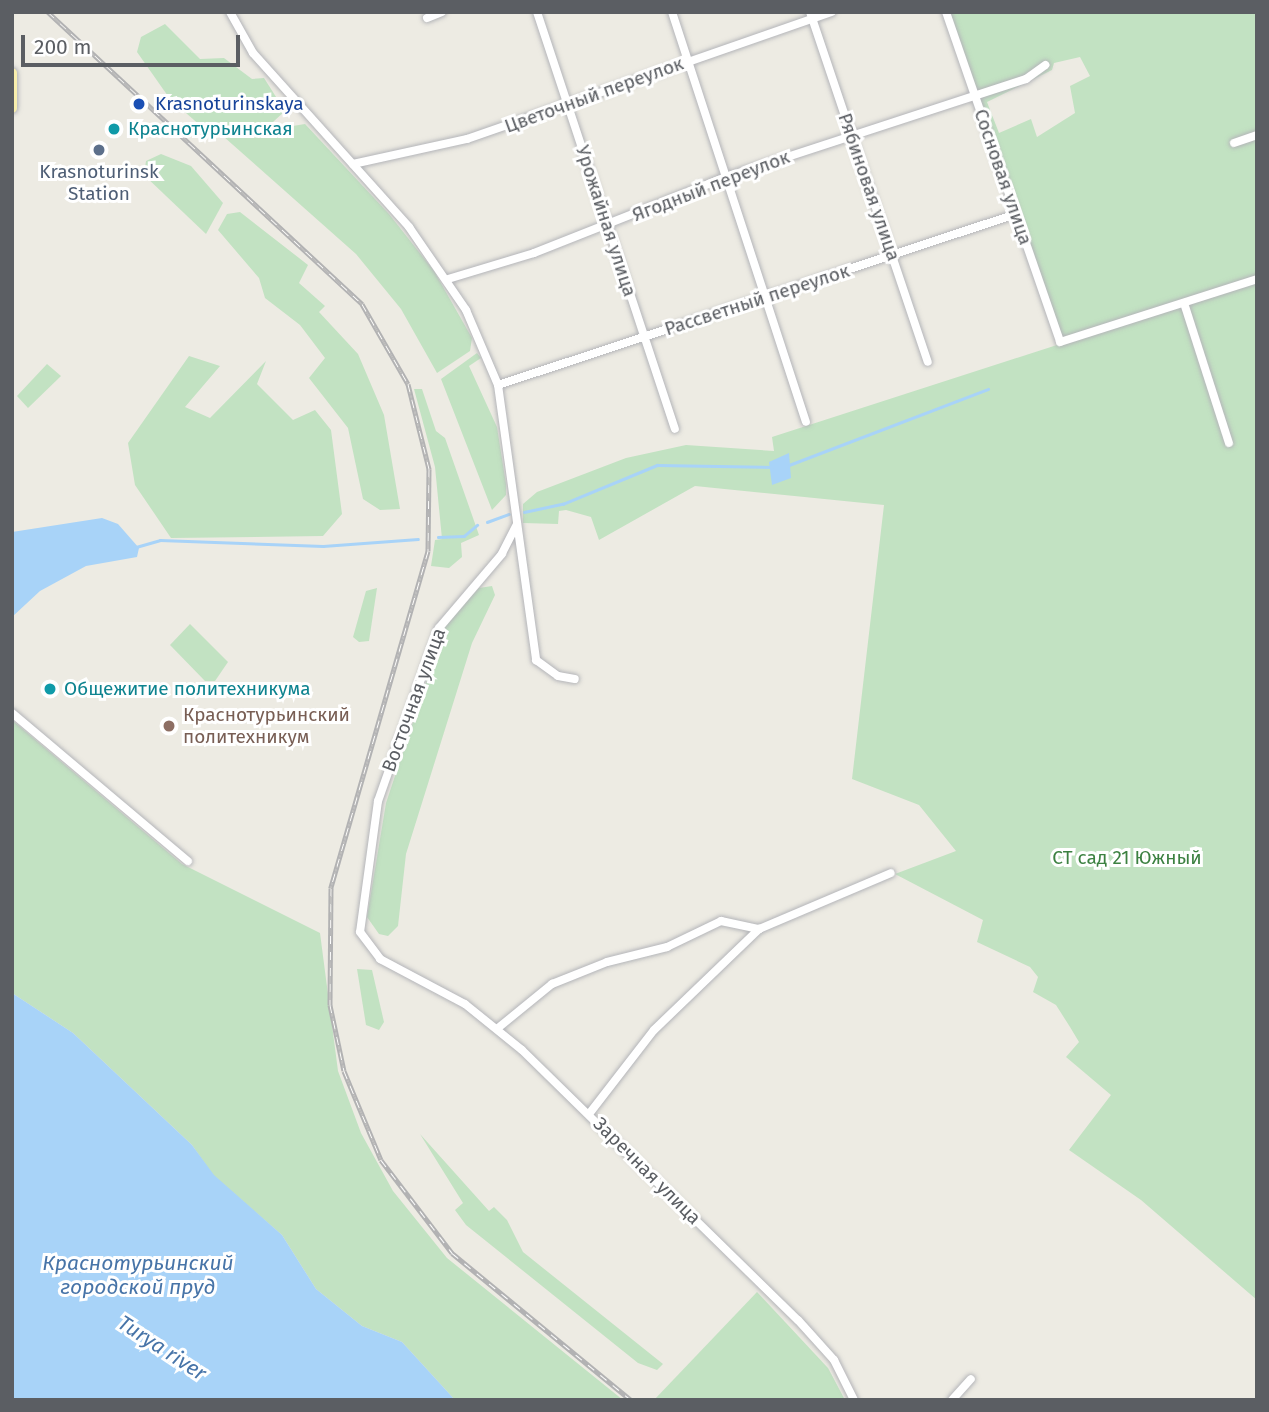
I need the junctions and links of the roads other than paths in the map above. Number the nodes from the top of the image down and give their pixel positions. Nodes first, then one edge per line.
1 (230, 12) edge
2 (442, 12) edge
3 (537, 12) edge
4 (672, 12) edge
5 (831, 12) edge
6 (946, 12) edge
7 (811, 15) edge
8 (427, 18) dead end
9 (688, 61) junction
10 (1045, 65) dead end
11 (12, 73) edge
12 (13, 92) edge
13 (975, 97) junction
14 (569, 107) junction
15 (12, 108) edge
16 (1257, 135) edge
17 (852, 136) junction
18 (1234, 143) dead end
19 (353, 164) junction
20 (726, 177) junction
21 (1016, 214) junction
22 (608, 225) junction
23 (892, 255) junction
24 (448, 279) junction
25 (1257, 279) edge
26 (765, 297) junction
27 (1184, 303) junction
28 (645, 337) junction
29 (928, 362) dead end
30 (498, 385) junction
31 (806, 422) dead end
32 (675, 429) dead end
33 (1229, 443) dead end
34 (517, 524) junction
35 (575, 678) dead end
36 (12, 713) edge
37 (188, 861) dead end
38 (891, 873) dead end
39 (759, 929) junction
40 (410, 974) joint
41 (498, 1028) junction
42 (589, 1114) junction
43 (971, 1379) dead end
44 (854, 1400) edge
45 (952, 1400) edge

1 - 19 street
2 - 8 street
3 - 14 street, Урожайная улица
4 - 9 street
5 - 7 street, Цветочный переулок
6 - 13 street, Сосновая улица
7 - 9 street, Цветочный переулок
7 - 17 street, Рябиновая улица
9 - 14 street, Цветочный переулок
9 - 20 street
10 - 13 street, Ягодный переулок
11 - 12 main road
12 - 15 main road
13 - 17 street, Ягодный переулок
13 - 21 street, Сосновая улица
14 - 19 street, Цветочный переулок
14 - 22 street, Урожайная улица
16 - 18 street
17 - 20 street, Ягодный переулок
17 - 23 street, Рябиновая улица
19 - 24 street
20 - 22 street, Ягодный переулок
20 - 26 street
21 - 23 street, Рассветный переулок
21 - 27 street, Сосновая улица
22 - 24 street, Ягодный переулок
22 - 28 street, Урожайная улица
23 - 26 street, Рассветный переулок
23 - 29 street, Рябиновая улица
24 - 30 street
25 - 27 street
26 - 28 street, Рассветный переулок
26 - 31 street
27 - 33 street
28 - 30 street, Рассветный переулок
28 - 32 street, Урожайная улица
30 - 34 street
34 - 35 street
34 - 40 street, Восточная улица
36 - 37 street
38 - 39 street
39 - 41 street
39 - 42 street
40 - 41 street, Заречная улица
41 - 42 street, Заречная улица
42 - 44 street, Заречная улица
43 - 45 street

